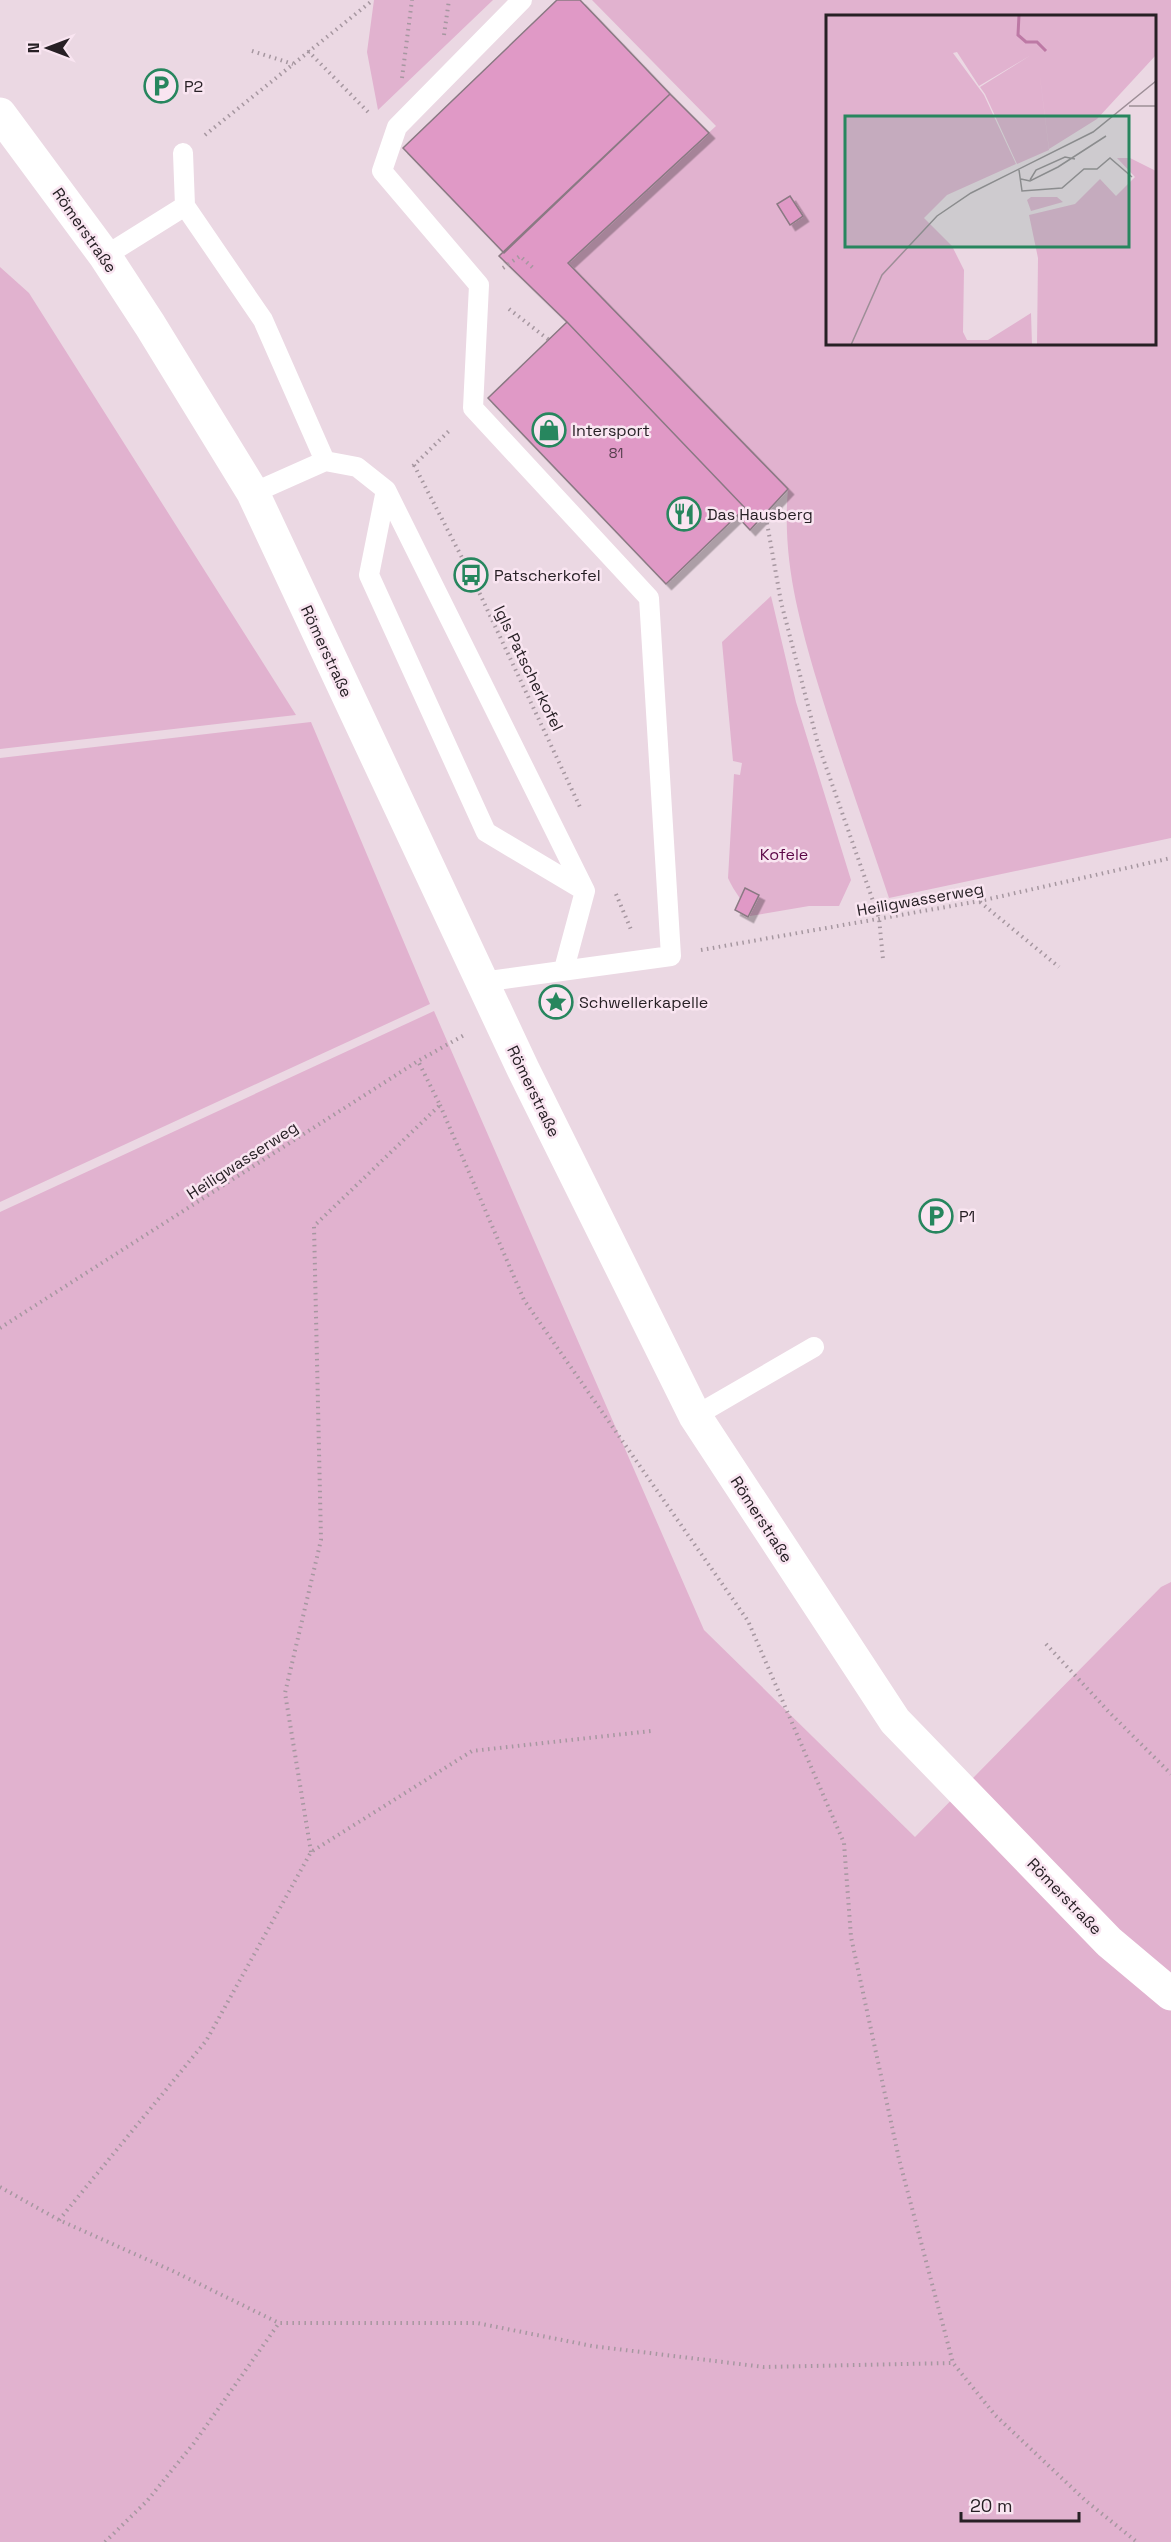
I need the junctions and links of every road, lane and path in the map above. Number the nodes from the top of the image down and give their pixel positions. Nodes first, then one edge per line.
1 (373, 0) edge
2 (412, 0) edge
3 (522, 0) edge
4 (252, 51) dead end
5 (308, 51) junction
6 (293, 64) junction
7 (0, 114) edge
8 (397, 127) junction
9 (183, 153) joint
10 (185, 206) junction
11 (105, 256) junction
12 (473, 408) junction
13 (325, 461) junction
14 (386, 490) junction
15 (253, 493) junction
16 (767, 523) dead end
17 (566, 772) dead end
18 (1171, 858) edge
19 (585, 891) junction
20 (980, 901) junction
21 (879, 918) junction
22 (671, 956) junction
23 (883, 959) dead end
24 (1059, 967) dead end
25 (564, 969) junction
26 (483, 982) junction
27 (498, 1016) junction
28 (418, 1061) junction
29 (440, 1105) junction
30 (0, 1328) edge
31 (814, 1347) dead end
32 (695, 1416) junction
33 (1046, 1644) dead end
34 (651, 1731) dead end
35 (1171, 1774) edge
36 (311, 1852) junction
37 (1171, 1994) edge
38 (0, 2187) edge
39 (59, 2220) junction
40 (279, 2323) junction
41 (953, 2363) junction
42 (105, 2542) edge
43 (1137, 2542) edge

1 - 5 path
2 - 8 path
3 - 8 lane
4 - 6 path
5 - 6 path
5 - 8 path
6 - 9 path
7 - 11 main road, Römerstraße
8 - 12 lane
9 - 10 lane
10 - 11 lane
10 - 13 lane
11 - 15 main road, Römerstraße
12 - 17 path, Igls Patscherkofel
12 - 22 lane
13 - 14 lane
13 - 15 lane
14 - 19 lane
14 - 19 lane
15 - 26 main road, Römerstraße
16 - 21 path
18 - 20 path, Heiligwasserweg
19 - 25 lane
20 - 21 path, Heiligwasserweg
20 - 24 path
21 - 22 path, Heiligwasserweg
21 - 23 path
22 - 25 lane
25 - 26 lane
26 - 27 main road, Römerstraße
27 - 28 path, Heiligwasserweg
27 - 32 main road, Römerstraße
28 - 29 path
28 - 30 path, Heiligwasserweg
29 - 36 path
29 - 41 path
31 - 32 lane
32 - 37 main road, Römerstraße
33 - 35 path
34 - 36 path
36 - 39 path
38 - 39 path
39 - 40 path
40 - 41 path
40 - 42 path
41 - 43 path

